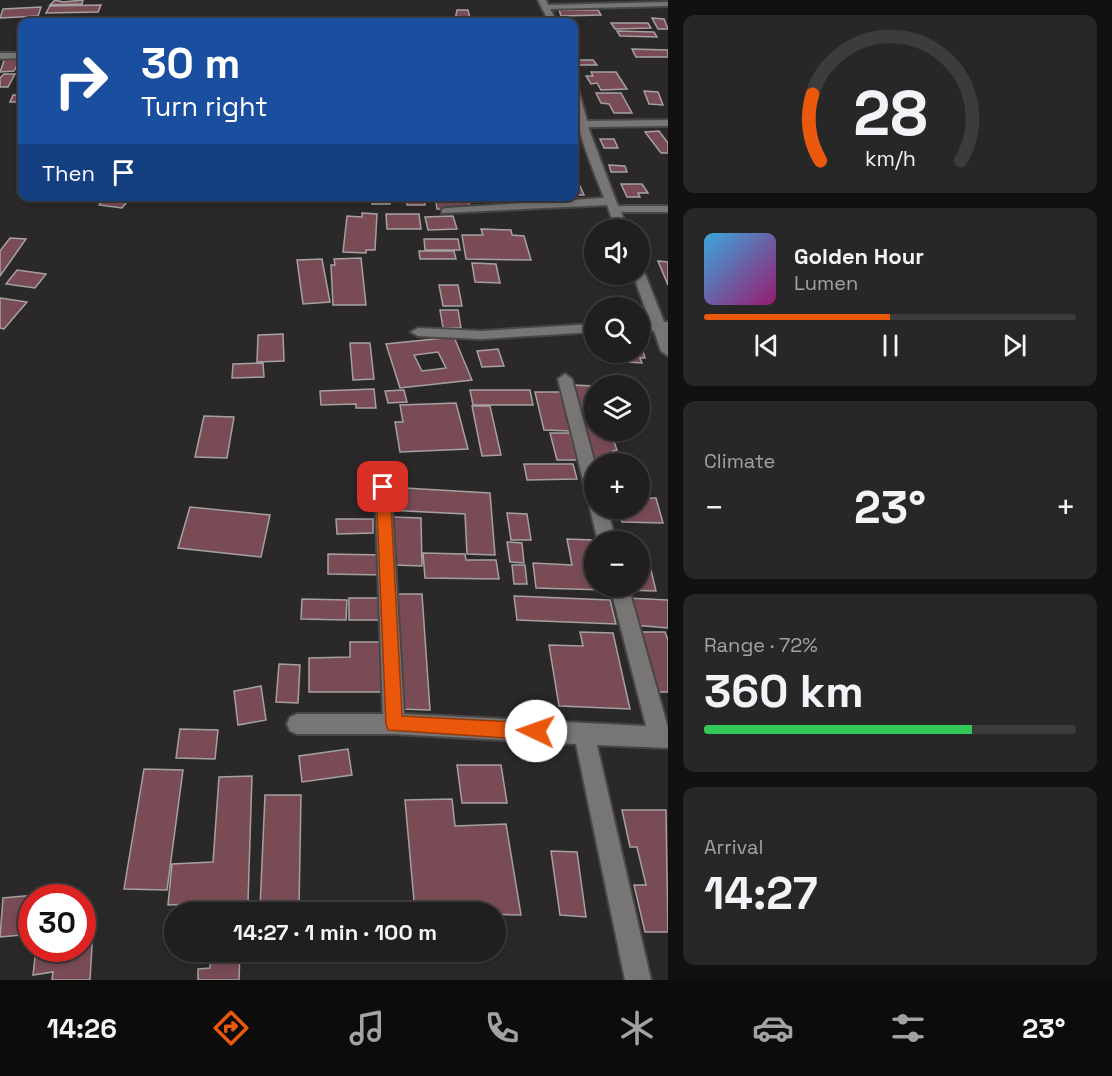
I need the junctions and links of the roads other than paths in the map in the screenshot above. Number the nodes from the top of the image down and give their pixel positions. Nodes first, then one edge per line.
1 (641, 2) edge
2 (544, 3) edge
3 (663, 4) edge
4 (668, 17) edge
5 (551, 18) edge
6 (0, 56) edge
7 (18, 56) edge
8 (579, 118) edge
9 (668, 123) edge
10 (613, 205) junction
11 (668, 208) edge
12 (446, 211) dead end
13 (618, 219) edge
14 (644, 285) edge
15 (664, 326) edge
16 (584, 329) edge
17 (418, 332) dead end
18 (668, 351) edge
19 (565, 380) dead end
20 (584, 453) edge
21 (396, 474) dead end
22 (622, 597) edge
23 (297, 724) dead end
24 (394, 724) junction
25 (584, 734) junction
26 (663, 738) edge
27 (638, 980) edge

1 - 2 street
1 - 3 street
2 - 5 street
3 - 4 street
6 - 7 street
8 - 9 street
8 - 10 street
10 - 11 street
10 - 12 street
10 - 13 street
14 - 15 street
15 - 18 street
16 - 17 street
19 - 20 street
21 - 24 street
22 - 26 street
23 - 24 street
24 - 25 street
25 - 26 street
25 - 27 street

